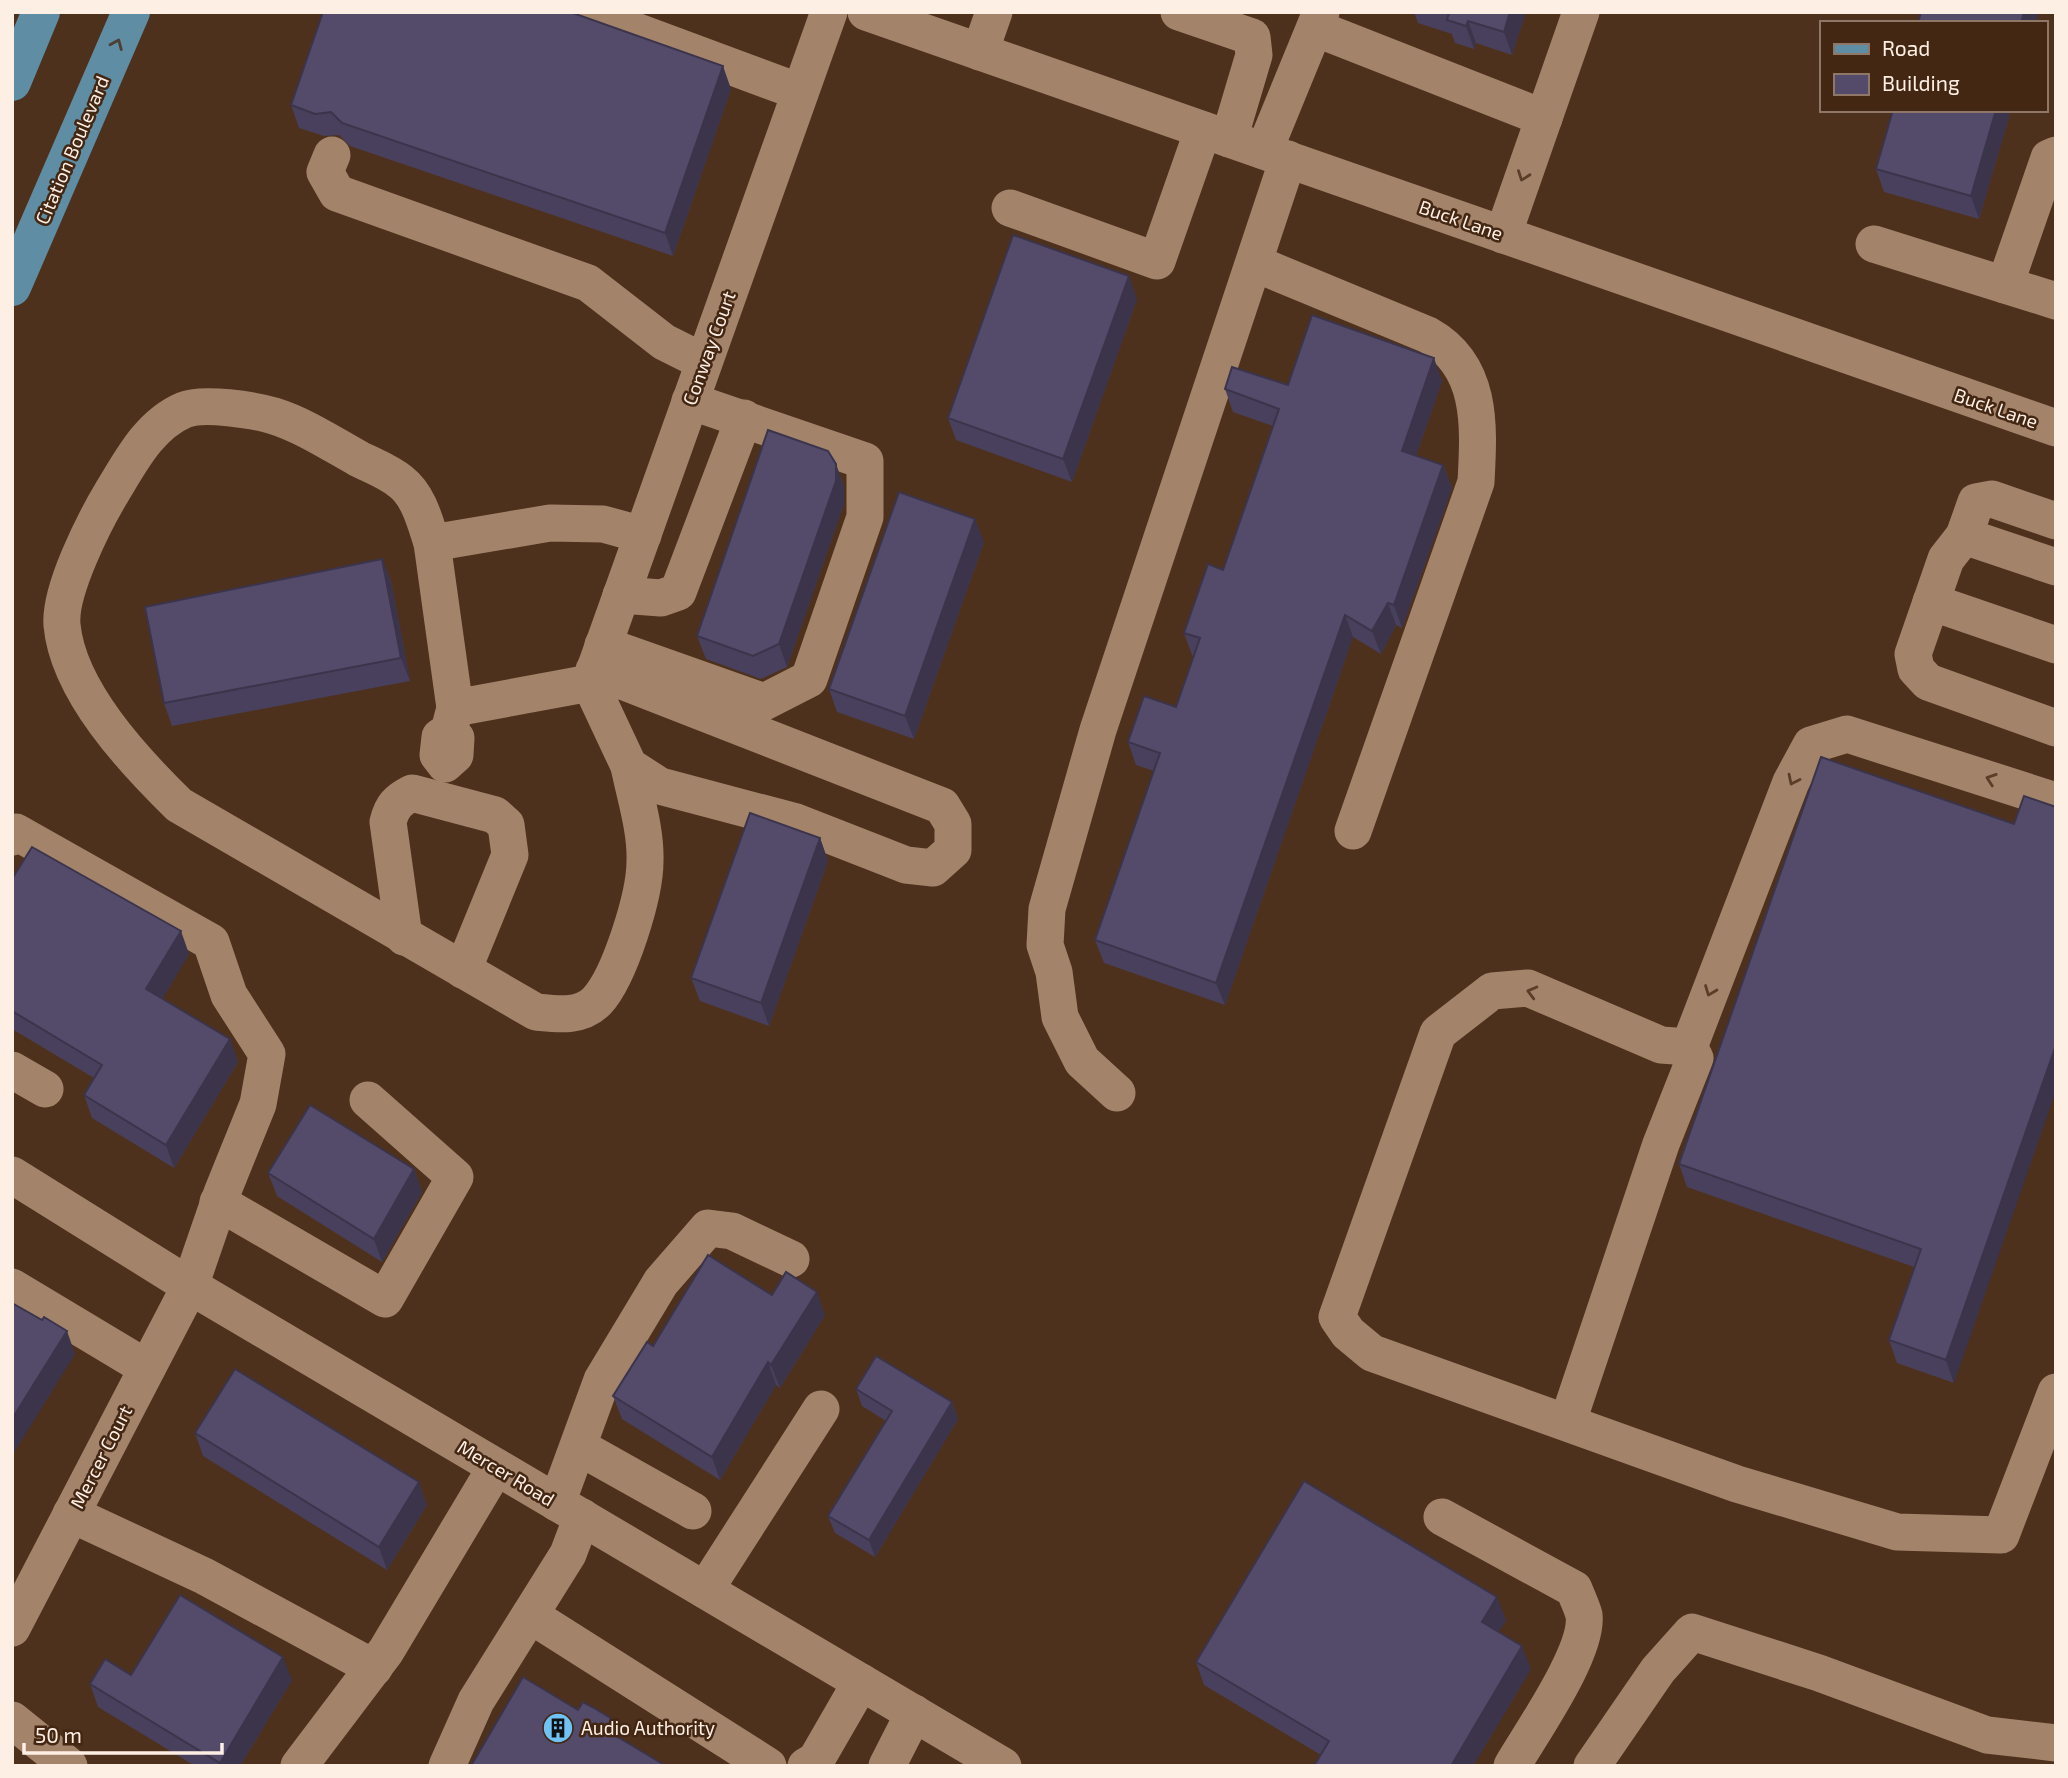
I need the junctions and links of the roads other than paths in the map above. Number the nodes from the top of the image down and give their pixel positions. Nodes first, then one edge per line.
1 (41, 12) edge
2 (131, 12) edge
3 (829, 12) edge
4 (866, 12) edge
5 (994, 12) edge
6 (1179, 12) edge
7 (1581, 12) edge
8 (595, 16) dead end
9 (1318, 20) edge
10 (1256, 25) edge
11 (980, 52) junction
12 (12, 82) edge
13 (800, 92) junction
14 (1544, 118) junction
15 (1216, 134) junction
16 (332, 155) dead end
17 (1276, 155) junction
18 (2056, 155) edge
19 (1010, 208) dead end
20 (1503, 235) junction
21 (1874, 244) dead end
22 (1254, 263) junction
23 (2005, 285) junction
24 (12, 287) edge
25 (2056, 301) edge
26 (704, 362) junction
27 (690, 401) junction
28 (744, 418) junction
29 (2053, 418) edge
30 (2056, 521) edge
31 (643, 535) junction
32 (1964, 536) junction
33 (432, 542) junction
34 (2056, 567) edge
35 (621, 595) junction
36 (1931, 602) junction
37 (2056, 645) edge
38 (596, 666) junction
39 (2056, 728) edge
40 (450, 735) junction
41 (629, 766) junction
42 (439, 800) junction
43 (2056, 801) edge
44 (1353, 831) dead end
45 (12, 838) edge
46 (404, 937) junction
47 (463, 970) junction
48 (1689, 1047) junction
49 (12, 1070) edge
50 (45, 1089) dead end
51 (1117, 1093) dead end
52 (368, 1100) dead end
53 (12, 1175) edge
54 (218, 1202) junction
55 (792, 1259) dead end
56 (190, 1286) junction
57 (12, 1287) edge
58 (147, 1368) junction
59 (2056, 1392) edge
60 (821, 1409) dead end
61 (1567, 1421) junction
62 (579, 1447) junction
63 (496, 1467) junction
64 (569, 1510) junction
65 (693, 1511) dead end
66 (71, 1514) junction
67 (1443, 1517) dead end
68 (705, 1590) junction
69 (530, 1615) junction
70 (14, 1619) edge
71 (374, 1668) junction
72 (861, 1682) junction
73 (914, 1713) junction
74 (12, 1720) edge
75 (2056, 1743) edge
76 (69, 1766) edge
77 (299, 1766) edge
78 (447, 1766) edge
79 (768, 1766) edge
80 (806, 1766) edge
81 (887, 1766) edge
82 (1003, 1766) edge
83 (1512, 1766) edge
84 (1592, 1766) edge

1 - 12 main road
24 -> 2 main road, Citation Boulevard
3 - 13 street, Conway Court
4 - 11 street, Buck Lane
5 - 11 street
6 - 10 street
7 - 14 street
8 - 13 street
9 - 14 street
9 - 17 street
10 - 15 street
11 - 15 street, Buck Lane
13 - 26 street, Conway Court
14 -> 20 street
15 - 17 street, Buck Lane
15 - 19 street
16 - 26 street
17 - 20 street, Buck Lane
17 - 22 street
18 - 23 street
20 - 29 street, Buck Lane
21 - 23 street
22 - 44 street
22 - 51 street
23 - 25 street
26 - 27 street, Conway Court
27 - 28 street
27 - 31 street, Conway Court
28 - 35 street
28 - 38 street
30 - 32 street
31 - 33 street
31 - 35 street, Conway Court
32 - 34 street
32 - 36 street
33 - 40 street
33 - 46 street
35 - 38 street, Conway Court
36 - 37 street
36 - 39 street
38 - 40 street
38 - 41 street
38 - 41 street
40 - 42 street
41 - 47 street
42 - 46 street
42 - 47 street
43 -> 48 street
45 - 54 street, Mercer Court
46 - 47 street
48 - 61 street
48 -> 61 street
49 - 50 street
52 - 54 street
53 - 56 street, Mercer Road
54 - 56 street, Mercer Court
55 - 62 street
56 - 58 street, Mercer Court
56 - 63 street, Mercer Road
57 - 58 street
58 - 66 street, Mercer Court
59 - 61 street
60 - 68 street
62 - 64 street
62 - 65 street
63 - 64 street, Mercer Road
63 - 71 street
64 - 68 street, Mercer Road
64 - 69 street
66 - 70 street, Mercer Court
66 - 71 street
67 - 83 street
68 - 72 street, Mercer Road
69 - 78 street
69 - 79 street
71 - 77 street
72 - 73 street, Mercer Road
72 - 80 street
73 - 81 street
73 - 82 street, Mercer Road
74 - 76 street
75 - 84 street

